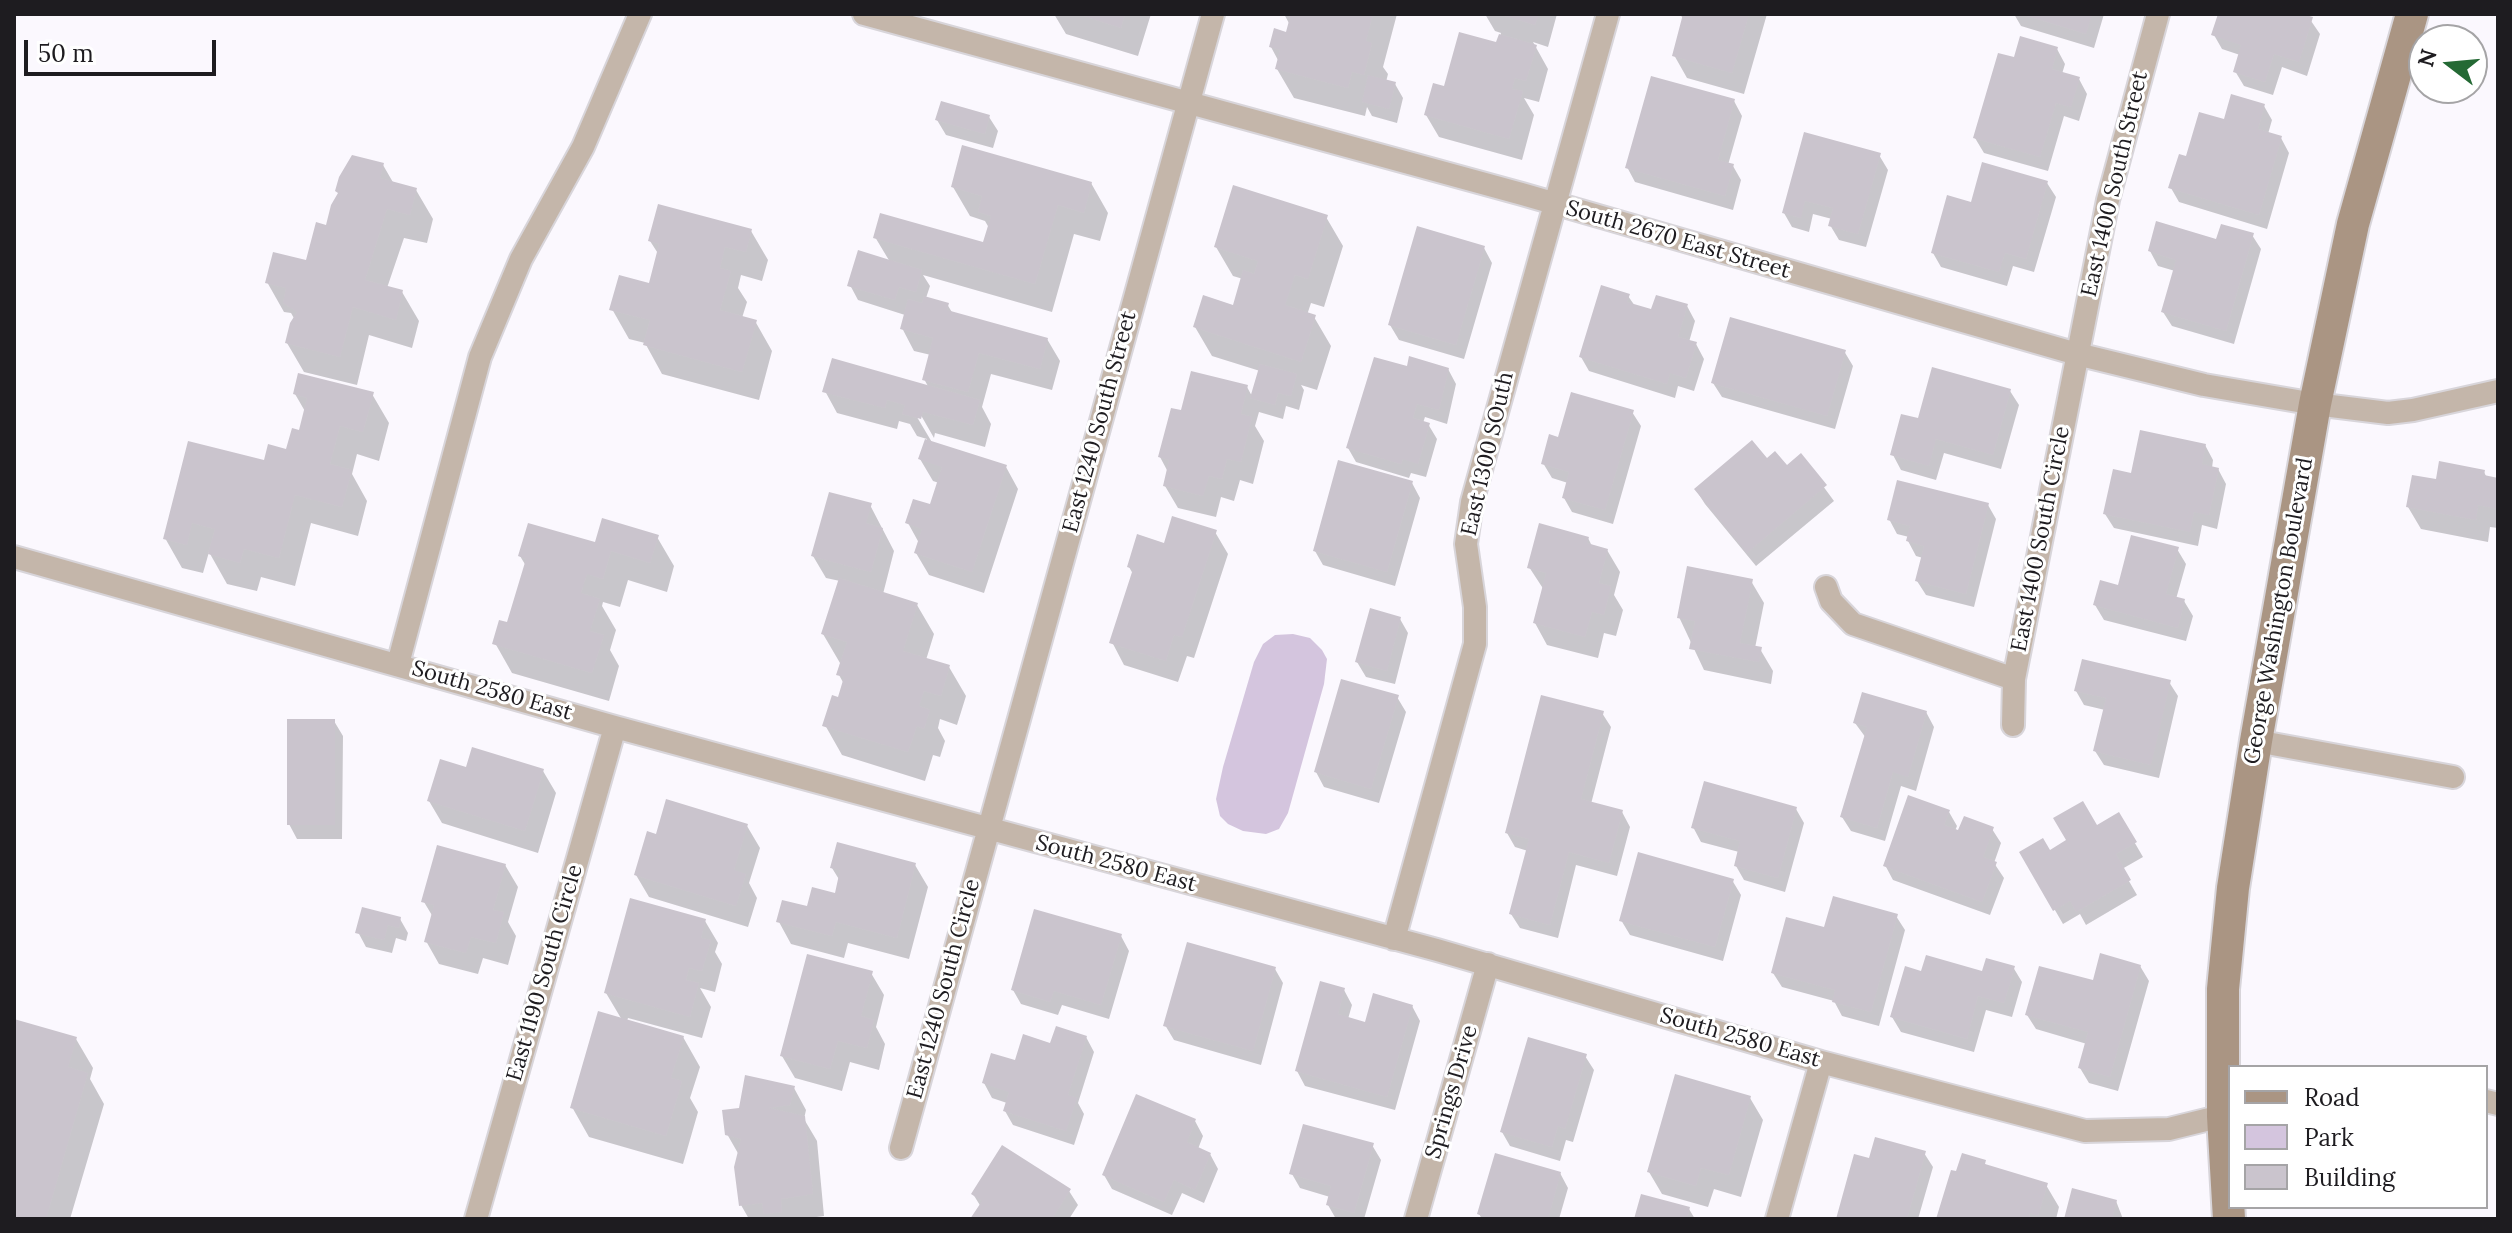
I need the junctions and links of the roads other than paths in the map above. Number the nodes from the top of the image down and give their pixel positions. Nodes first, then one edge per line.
1 (640, 14) edge
2 (864, 14) edge
3 (1213, 14) edge
4 (1608, 14) edge
5 (2158, 14) edge
6 (2412, 14) edge
7 (1188, 104) junction
8 (1553, 204) junction
9 (2077, 354) junction
10 (2498, 391) edge
11 (2315, 404) junction
12 (14, 557) edge
13 (1826, 587) dead end
14 (398, 664) junction
15 (2014, 679) junction
16 (2013, 725) dead end
17 (615, 727) junction
18 (2256, 741) junction
19 (2453, 777) dead end
20 (987, 829) junction
21 (1394, 939) junction
22 (1488, 964) junction
23 (1821, 1062) junction
24 (2226, 1115) edge
25 (901, 1148) dead end
26 (2228, 1184) edge
27 (476, 1219) edge
28 (1416, 1219) edge
29 (1777, 1219) edge

1 - 14 street
2 - 7 street, South 2670 East Street
3 - 7 street, East 1240 South Street
4 - 8 street, East 1300 SOuth
5 - 9 street, East 1400 South Street
6 - 11 main road, George Washington Boulevard
7 - 8 street, South 2670 East Street
7 - 20 street, East 1240 South Street
8 - 9 street, South 2670 East Street
8 - 21 street, East 1300 SOuth
9 - 11 street, South 2670 East Street
9 - 15 street, East 1400 South Circle
10 - 11 street, South 2670 East Street
11 - 18 main road, George Washington Boulevard
12 - 14 street, South 2580 East
13 - 15 street
14 - 17 street, South 2580 East
15 - 16 street, East 1400 South Circle
17 - 20 street, South 2580 East
17 - 27 street, East 1190 South Circle
18 - 19 street
18 - 24 main road, George Washington Boulevard
20 - 21 street, South 2580 East
20 - 25 street, East 1240 South Circle
21 - 22 street, South 2580 East
22 - 23 street, South 2580 East
22 - 28 street, Springs Drive
23 - 24 street, South 2580 East
23 - 29 street
24 - 26 main road, George Washington Boulevard

